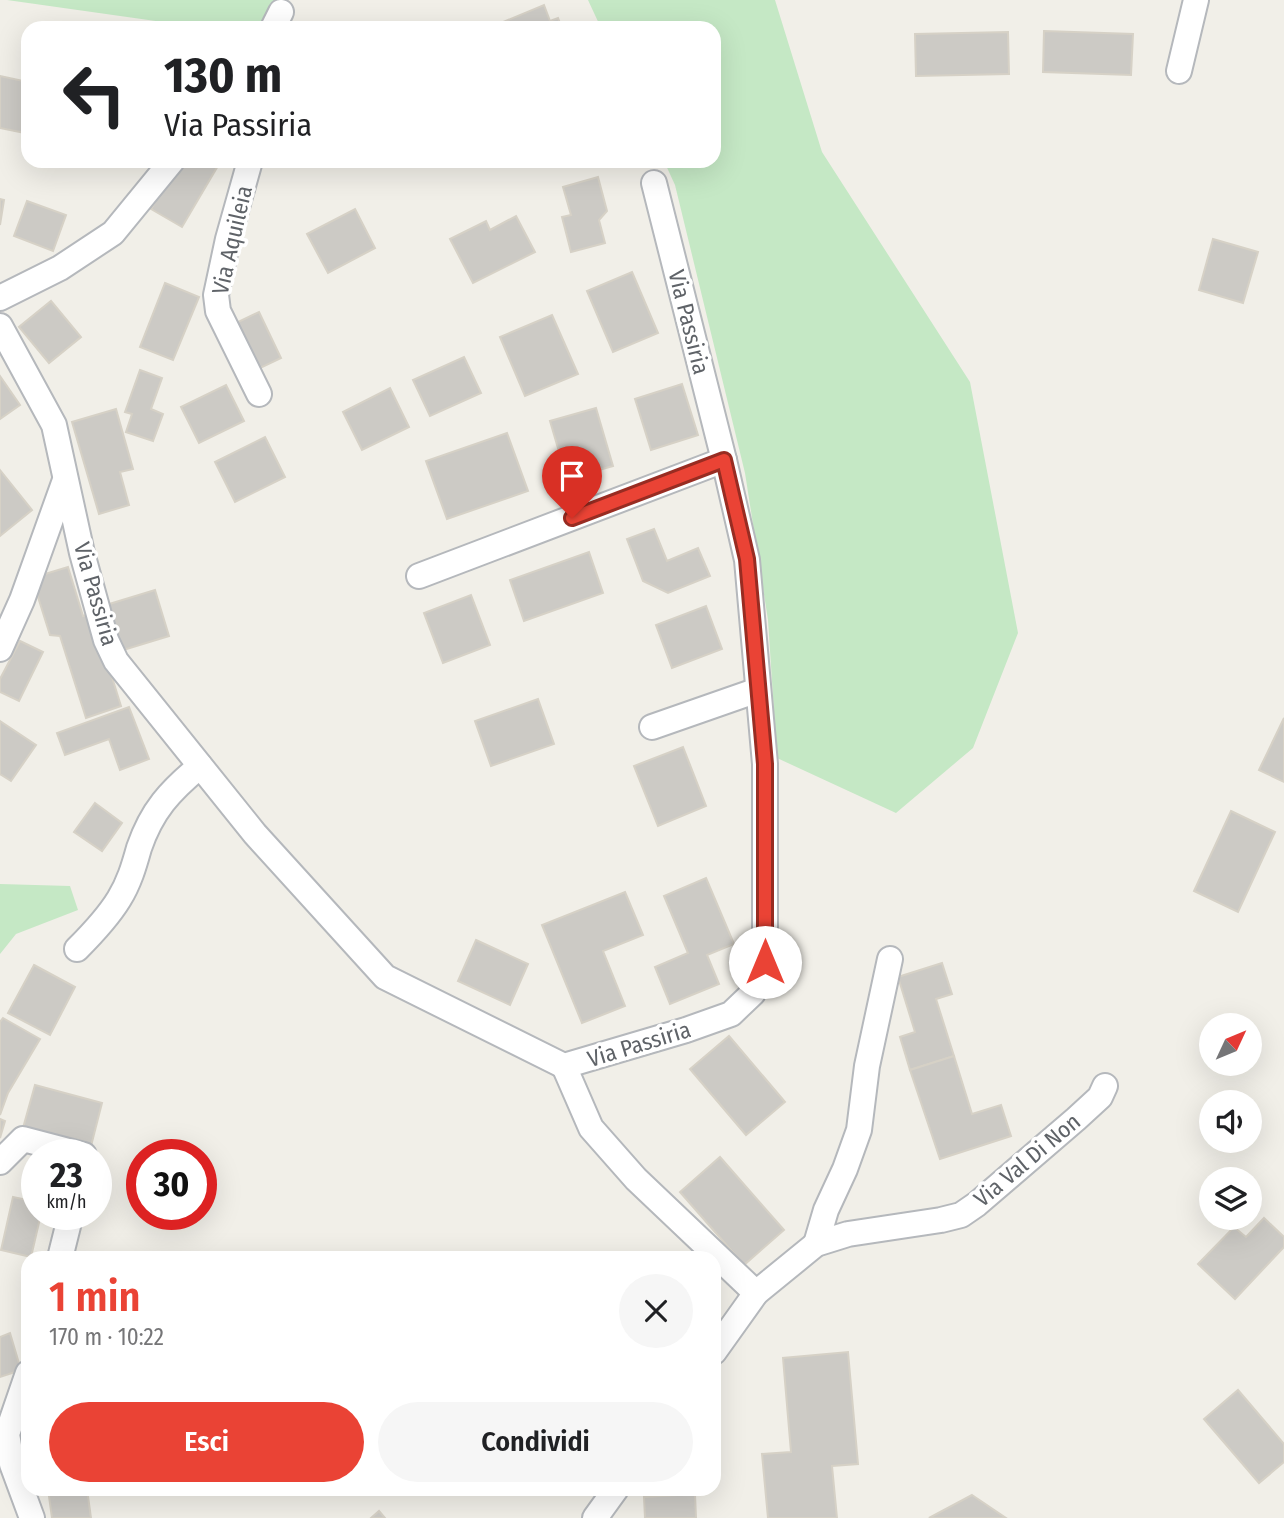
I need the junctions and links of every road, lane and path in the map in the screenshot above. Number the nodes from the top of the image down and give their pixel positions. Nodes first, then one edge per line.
1 (1196, 0) edge
2 (1180, 71) dead end
3 (166, 168) edge
4 (248, 168) edge
5 (654, 183) dead end
6 (0, 298) edge
7 (0, 327) edge
8 (259, 394) dead end
9 (724, 460) junction
10 (66, 478) junction
11 (419, 576) dead end
12 (0, 649) edge
13 (758, 690) junction
14 (652, 727) dead end
15 (200, 765) junction
16 (77, 949) dead end
17 (890, 959) dead end
18 (564, 1066) junction
19 (1105, 1086) dead end
20 (21, 1141) edge
21 (0, 1162) edge
22 (67, 1230) edge
23 (816, 1244) junction
24 (63, 1251) edge
25 (712, 1251) edge
26 (721, 1260) edge
27 (756, 1293) junction
28 (721, 1342) edge
29 (21, 1389) edge
30 (4, 1429) edge
31 (21, 1488) edge
32 (24, 1496) edge
33 (611, 1496) edge
34 (32, 1518) edge
35 (595, 1518) edge

1 - 2 street
3 - 6 street
4 - 8 street, Via Aquileia
5 - 9 street, Via Passiria
7 - 10 street, Via Passiria
9 - 11 street
9 - 13 street, Via Passiria
10 - 12 street, Via Passiria
10 - 15 street, Via Passiria
13 - 14 street
13 - 18 street, Via Passiria
15 - 16 street
15 - 18 street, Via Passiria
17 - 23 street
18 - 25 street
19 - 23 street, Via Val Di Non
20 - 21 street
22 - 24 street
23 - 27 street, Via Val Di Non
26 - 27 street
27 - 28 street, Via Val Di Non
29 - 30 street
30 - 31 street
32 - 34 street
33 - 35 street

